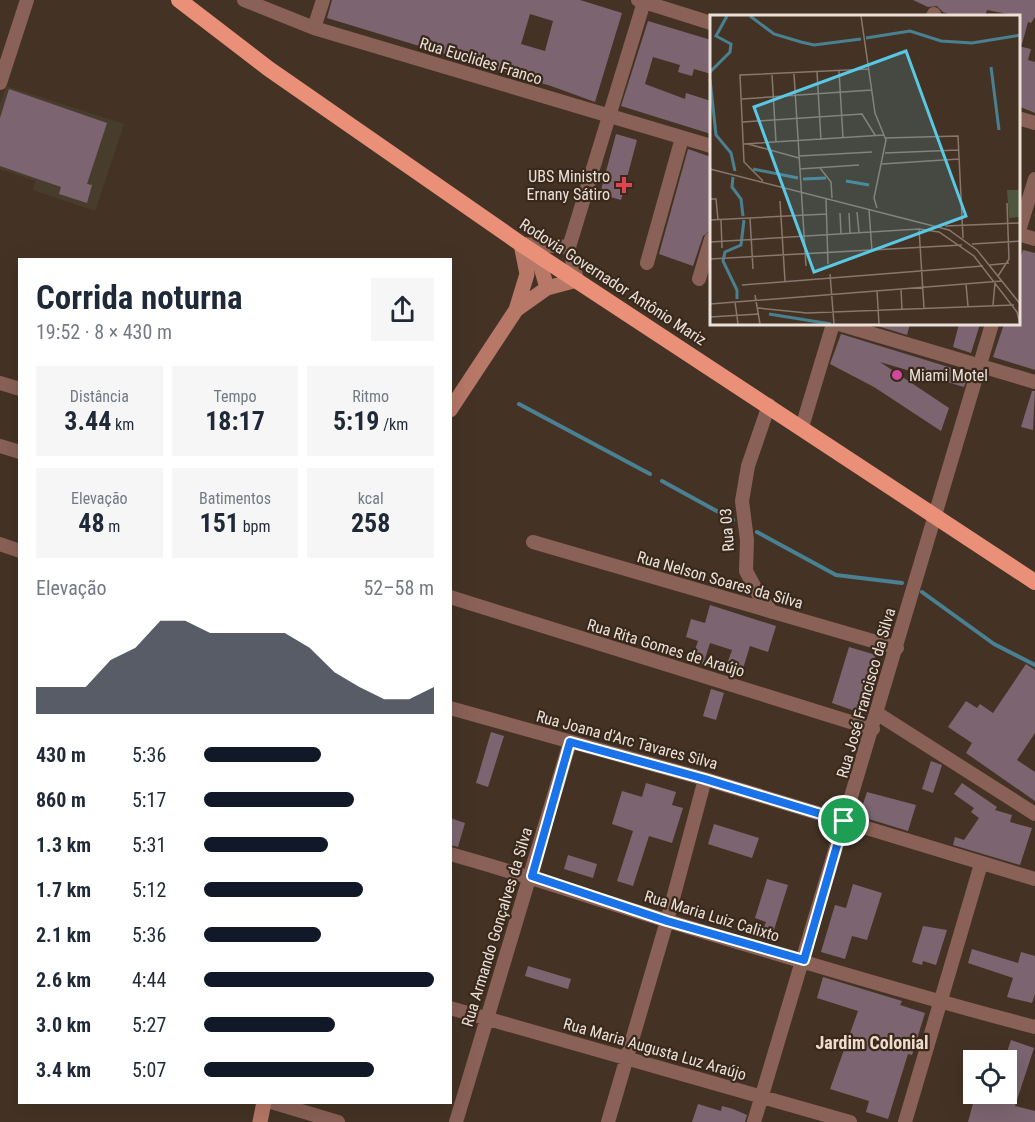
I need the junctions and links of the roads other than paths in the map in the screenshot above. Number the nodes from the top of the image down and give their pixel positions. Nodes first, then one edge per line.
1 (27, 0) edge
2 (179, 0) edge
3 (244, 0) edge
4 (323, 0) edge
5 (641, 1) edge
6 (710, 23) edge
7 (314, 28) junction
8 (0, 83) edge
9 (609, 116) junction
10 (1020, 119) edge
11 (1035, 123) edge
12 (682, 138) junction
13 (710, 146) edge
14 (1035, 179) edge
15 (1020, 231) edge
16 (1020, 234) edge
17 (1035, 239) edge
18 (710, 242) edge
19 (521, 244) junction
20 (569, 247) junction
21 (647, 263) dead end
22 (543, 271) junction
23 (527, 274) junction
24 (699, 279) dead end
25 (577, 280) junction
26 (547, 288) junction
27 (516, 310) junction
28 (832, 326) edge
29 (846, 326) edge
30 (991, 326) edge
31 (980, 366) junction
32 (1035, 382) edge
33 (0, 383) edge
34 (18, 388) edge
35 (769, 405) junction
36 (452, 407) edge
37 (802, 427) junction
38 (0, 446) edge
39 (18, 451) edge
40 (934, 515) junction
41 (533, 542) dead end
42 (0, 544) edge
43 (18, 550) edge
44 (1035, 582) edge
45 (452, 598) edge
46 (773, 612) junction
47 (897, 648) junction
48 (452, 709) edge
49 (878, 714) junction
50 (873, 729) junction
51 (570, 742) junction
52 (705, 779) junction
53 (1035, 814) edge
54 (844, 821) junction
55 (452, 855) edge
56 (981, 864) junction
57 (532, 876) junction
58 (1035, 879) edge
59 (667, 921) junction
60 (804, 960) junction
61 (941, 1002) junction
62 (452, 1009) edge
63 (486, 1018) junction
64 (1035, 1027) edge
65 (627, 1058) junction
66 (761, 1097) junction
67 (264, 1104) edge
68 (278, 1104) edge
69 (260, 1122) edge
70 (338, 1122) edge
71 (456, 1122) edge
72 (608, 1122) edge
73 (754, 1122) edge
74 (850, 1122) edge
75 (905, 1122) edge

1 - 8 street
2 - 19 highway, Rodovia Governador Antônio Mariz
3 - 7 street, Rua Euclides Franco
4 - 7 street
5 - 6 street
5 - 9 street
7 - 9 street, Rua Euclides Franco
9 - 12 street, Rua Euclides Franco
9 - 20 street
10 - 11 street
12 - 13 street, Rua Euclides Franco
12 - 21 street
14 - 15 street
16 - 17 street
18 - 24 street
19 - 20 street
19 - 22 main road
19 - 23 main road
19 - 25 highway, Rodovia Governador Antônio Mariz
20 - 25 street
22 - 23 main road
22 - 25 main road
22 - 26 main road
23 - 27 main road
25 - 26 main road
25 - 35 highway, Rodovia Governador Antônio Mariz
26 - 27 main road
27 - 36 main road
28 - 37 street
29 - 31 street
30 - 31 street, Rua José Francisco da Silva
31 - 32 street
31 - 40 street, Rua José Francisco da Silva
33 - 34 street
35 - 37 highway, Rodovia Governador Antônio Mariz
35 - 46 street, Rua 03
37 - 40 highway, Rodovia Governador Antônio Mariz
38 - 39 street
40 - 44 highway, Rodovia Governador Antônio Mariz
40 - 47 street, Rua José Francisco da Silva
41 - 46 street, Rua Nelson Soares da Silva
42 - 43 street
45 - 50 street, Rua Rita Gomes de Araújo
46 - 47 street, Rua Nelson Soares da Silva
47 - 49 street, Rua José Francisco da Silva
48 - 51 street, Rua Joana d'Arc Tavares Silva
49 - 50 street, Rua José Francisco da Silva
49 - 53 street
50 - 54 street, Rua José Francisco da Silva
51 - 52 street, Rua Joana d'Arc Tavares Silva
51 - 57 street, Rua Armando Gonçalves da Silva
52 - 54 street, Rua Joana d'Arc Tavares Silva
52 - 59 street
54 - 56 street, Rua Joana d'Arc Tavares Silva
54 - 60 street, Rua José Francisco da Silva
55 - 57 street, Rua Maria Luiz Calixto
56 - 58 street, Rua Joana d'Arc Tavares Silva
56 - 61 street
57 - 59 street, Rua Maria Luiz Calixto
57 - 63 street, Rua Armando Gonçalves da Silva
59 - 60 street, Rua Maria Luiz Calixto
59 - 65 street
60 - 61 street, Rua Maria Luiz Calixto
60 - 66 street, Rua José Francisco da Silva
61 - 64 street, Rua Maria Luiz Calixto
61 - 75 street
62 - 63 street, Rua Maria Augusta Luz Araújo
63 - 65 street, Rua Maria Augusta Luz Araújo
63 - 71 street, Rua Armando Gonçalves da Silva
65 - 66 street, Rua Maria Augusta Luz Araújo
65 - 72 street
66 - 73 street, Rua José Francisco da Silva
66 - 74 street, Rua Maria Augusta Luz Araújo
67 - 69 main road
68 - 70 street

